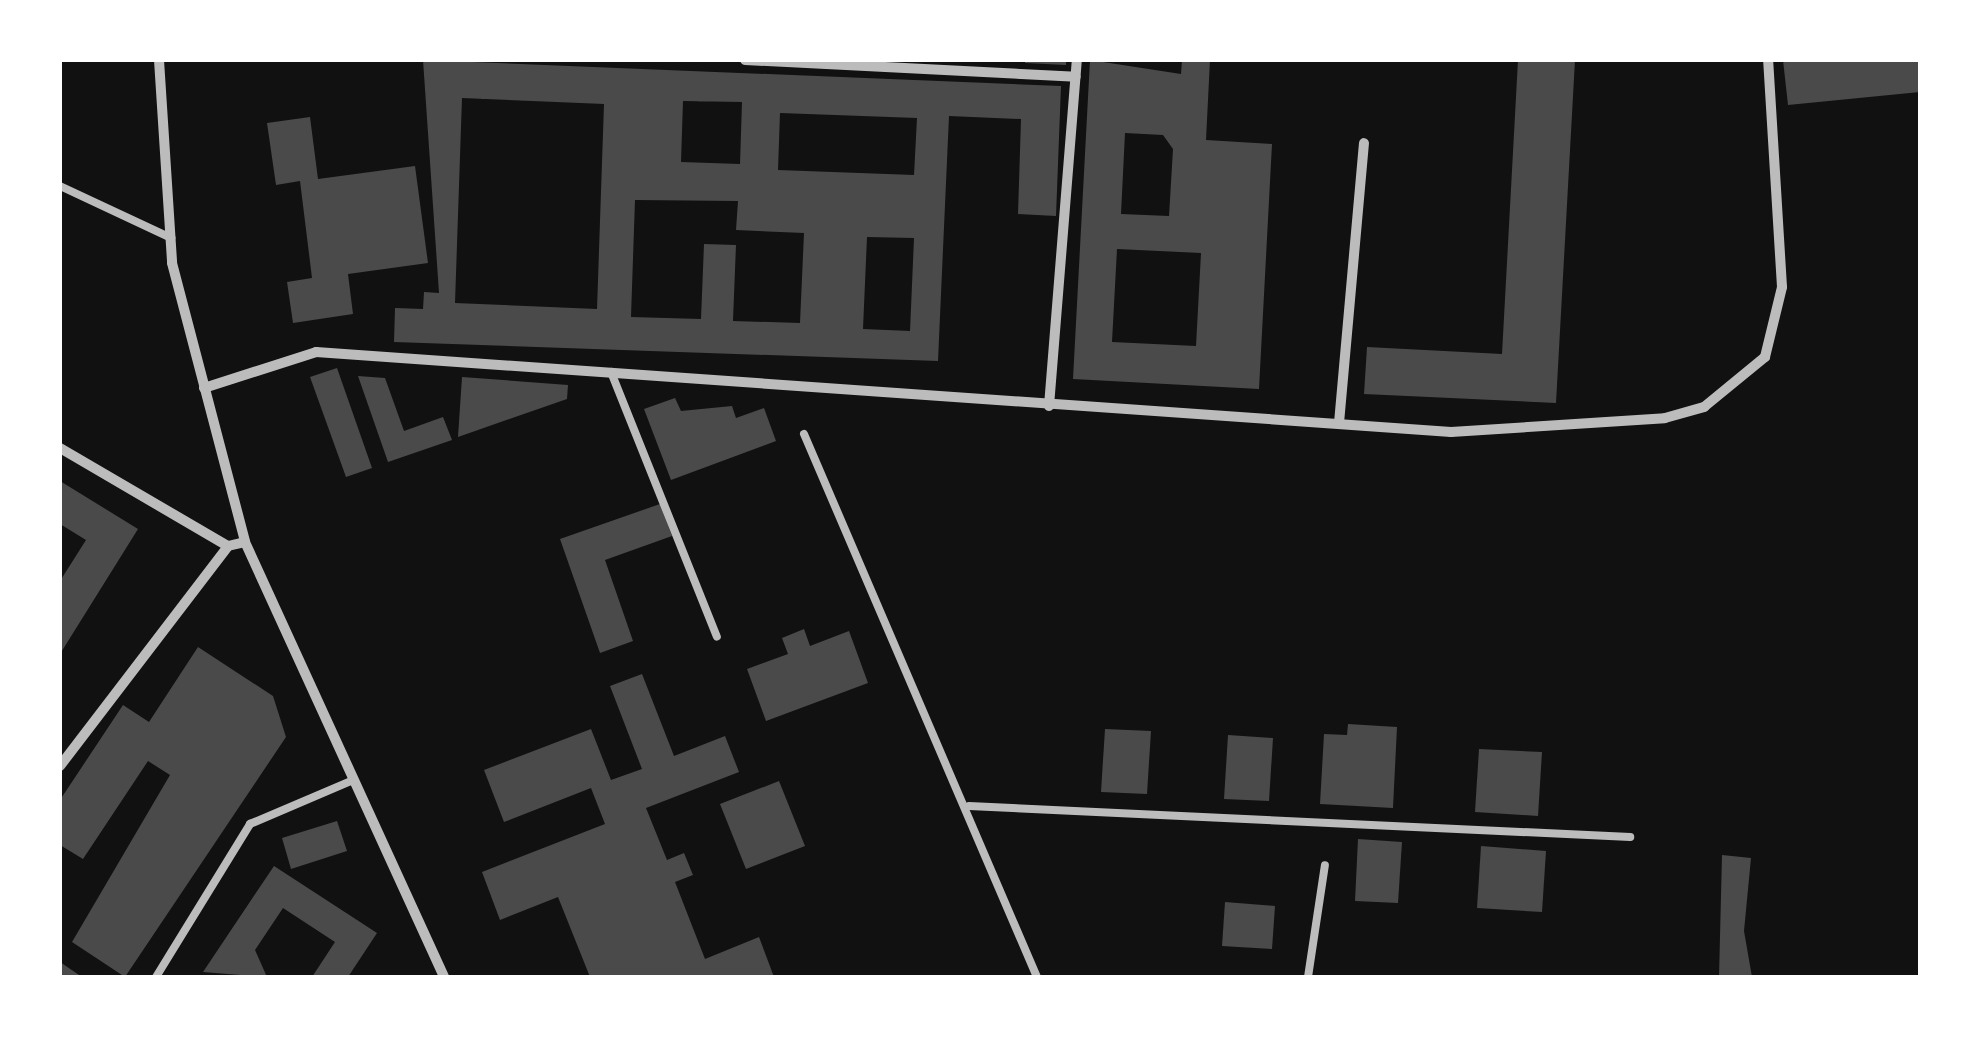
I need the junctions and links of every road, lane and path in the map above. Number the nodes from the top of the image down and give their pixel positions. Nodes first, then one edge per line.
1 (159, 60) edge
2 (744, 60) edge
3 (1077, 60) edge
4 (1768, 60) edge
5 (1076, 76) junction
6 (1364, 144) dead end
7 (60, 186) edge
8 (175, 240) junction
9 (611, 372) junction
10 (204, 388) junction
11 (1048, 406) junction
12 (1340, 424) junction
13 (804, 434) dead end
14 (60, 448) edge
15 (245, 542) junction
16 (228, 546) junction
17 (717, 637) dead end
18 (60, 766) edge
19 (354, 780) junction
20 (969, 806) junction
21 (1630, 836) dead end
22 (1324, 865) dead end
23 (156, 977) edge
24 (444, 977) edge
25 (1037, 977) edge
26 (1308, 977) edge

1 - 8 street
2 - 5 street
3 - 5 street
4 - 12 street
5 - 11 street
6 - 12 street
7 - 8 lane
8 - 10 street
9 - 10 street
9 - 11 street
9 - 17 lane
10 - 15 street
11 - 12 street
13 - 20 lane
14 - 16 street
15 - 16 street
15 - 19 street
16 - 18 street
19 - 23 lane
19 - 24 street
20 - 21 lane
20 - 25 lane
22 - 26 lane

